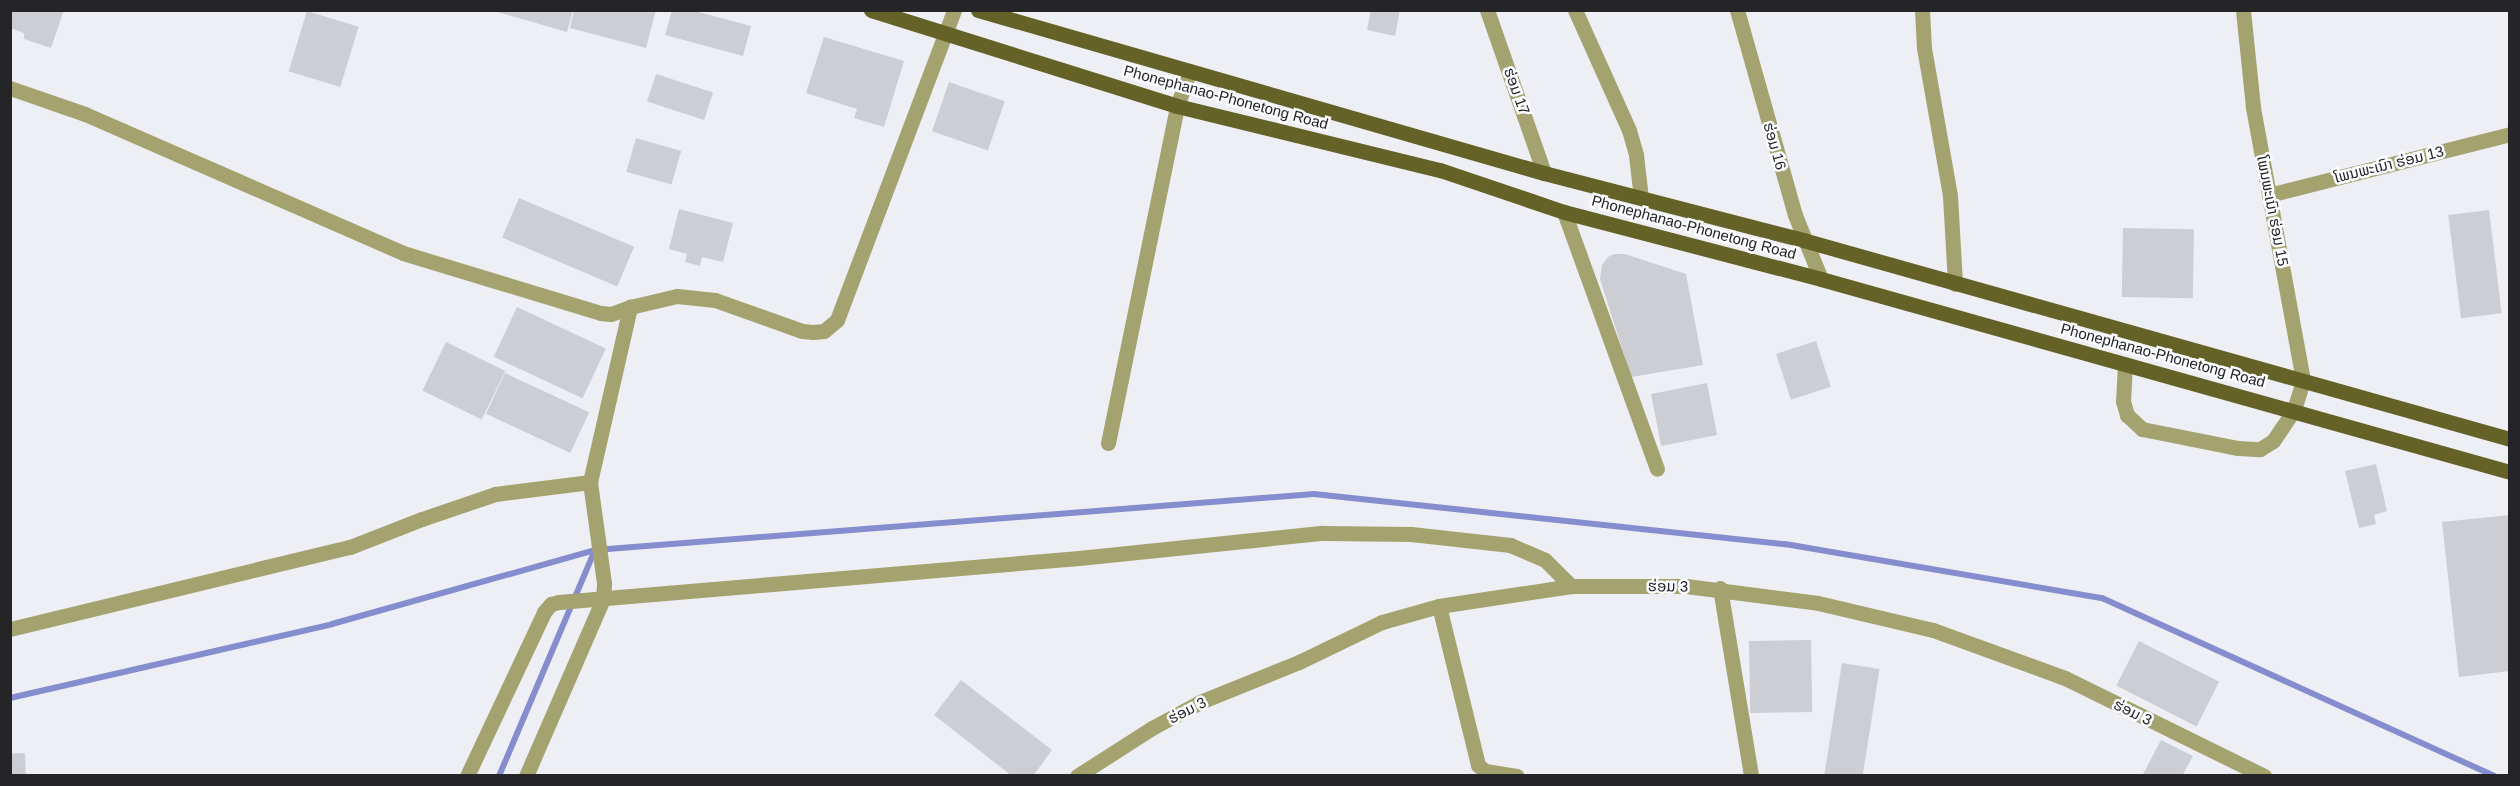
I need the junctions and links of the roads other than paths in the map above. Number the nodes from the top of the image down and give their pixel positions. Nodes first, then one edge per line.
1 (871, 10) edge
2 (954, 10) edge
3 (978, 10) edge
4 (1487, 10) edge
5 (1575, 10) edge
6 (1737, 10) edge
7 (1922, 10) edge
8 (2243, 10) edge
9 (946, 33) junction
10 (1190, 71) junction
11 (10, 88) edge
12 (1177, 106) junction
13 (2510, 134) edge
14 (1448, 145) junction
15 (1440, 170) junction
16 (1544, 173) junction
17 (2269, 195) junction
18 (1641, 198) junction
19 (1563, 212) junction
20 (1803, 240) junction
21 (1821, 279) junction
22 (1955, 284) junction
23 (630, 307) junction
24 (2125, 364) junction
25 (2303, 380) junction
26 (2294, 410) junction
27 (2510, 439) edge
28 (1108, 443) dead end
29 (1657, 469) dead end
30 (2510, 472) edge
31 (592, 487) junction
32 (1571, 586) junction
33 (1720, 588) junction
34 (603, 599) junction
35 (1439, 606) junction
36 (10, 629) edge
37 (467, 776) edge
38 (526, 776) edge
39 (1077, 776) edge
40 (1516, 776) edge
41 (1751, 776) edge
42 (2264, 776) edge

1 - 9 main road, Phonephanao-Phonetong Road
2 - 9 street
3 - 10 main road, Phonephanao-Phonetong Road
4 - 16 street, ຮ່ອມ 17
5 - 18 street
6 - 20 street, ຮ່ອມ 16
7 - 22 street
8 - 17 street, ໂພນພະເນົາ ຮ່ອມ 15
9 - 12 main road, Phonephanao-Phonetong Road
9 - 23 street
10 - 12 street
10 - 14 main road, Phonephanao-Phonetong Road
11 - 23 street
12 - 15 main road, Phonephanao-Phonetong Road
12 - 28 street
13 - 17 street, ໂພນພະເນົາ ຮ່ອມ 13
14 - 15 main road
14 - 16 main road, Phonephanao-Phonetong Road
15 - 19 main road, Phonephanao-Phonetong Road
16 - 18 main road, Phonephanao-Phonetong Road
17 - 25 street, ໂພນພະເນົາ ຮ່ອມ 15
18 - 20 main road, Phonephanao-Phonetong Road
19 - 21 main road, Phonephanao-Phonetong Road
19 - 29 street
20 - 21 street, ຮ່ອມ 16
20 - 22 main road, Phonephanao-Phonetong Road
21 - 24 main road, Phonephanao-Phonetong Road
22 - 25 main road, Phonephanao-Phonetong Road
23 - 31 street
24 - 26 main road, Phonephanao-Phonetong Road
24 - 26 street, ໂພນພະເນົາ ຮ່ອມ 15
25 - 26 street, ໂພນພະເນົາ ຮ່ອມ 15
25 - 27 main road, Phonephanao-Phonetong Road
26 - 30 main road, Phonephanao-Phonetong Road
31 - 34 street
31 - 36 street
32 - 33 street, ຮ່ອມ 3
32 - 34 street
32 - 35 street, ຮ່ອມ 3
33 - 41 street
33 - 42 street, ຮ່ອມ 3
34 - 37 street
34 - 38 street
35 - 39 street, ຮ່ອມ 3
35 - 40 street

